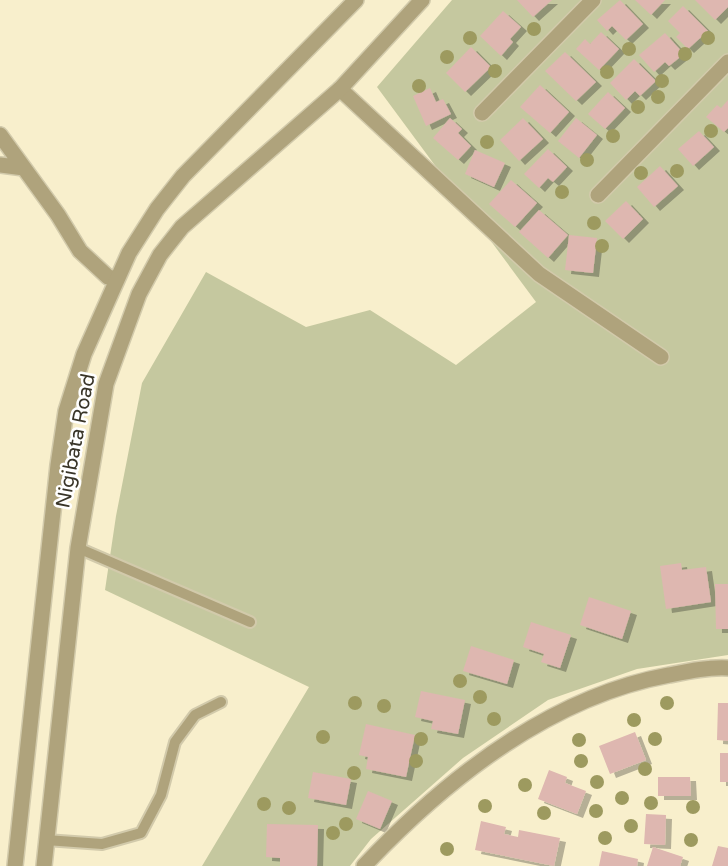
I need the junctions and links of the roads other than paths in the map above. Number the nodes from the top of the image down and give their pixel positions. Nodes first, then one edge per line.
1 (356, 0) edge
2 (422, 0) edge
3 (593, 0) edge
4 (728, 62) edge
5 (340, 89) junction
6 (482, 113) dead end
7 (0, 135) edge
8 (0, 165) edge
9 (24, 168) junction
10 (598, 195) dead end
11 (117, 279) junction
12 (661, 357) dead end
13 (78, 548) junction
14 (250, 622) dead end
15 (728, 668) edge
16 (221, 702) dead end
17 (46, 840) junction
18 (15, 866) edge
19 (44, 866) edge
20 (364, 866) edge

1 - 11 street, Nigibata Road
2 - 5 street, Nigibata Road
3 - 6 street
4 - 10 street
5 - 12 street
5 - 13 street, Nigibata Road
7 - 9 street
8 - 9 street
9 - 11 street
11 - 18 street, Nigibata Road
13 - 14 lane
13 - 17 street, Nigibata Road
15 - 20 street
16 - 17 lane
17 - 19 street, Nigibata Road

